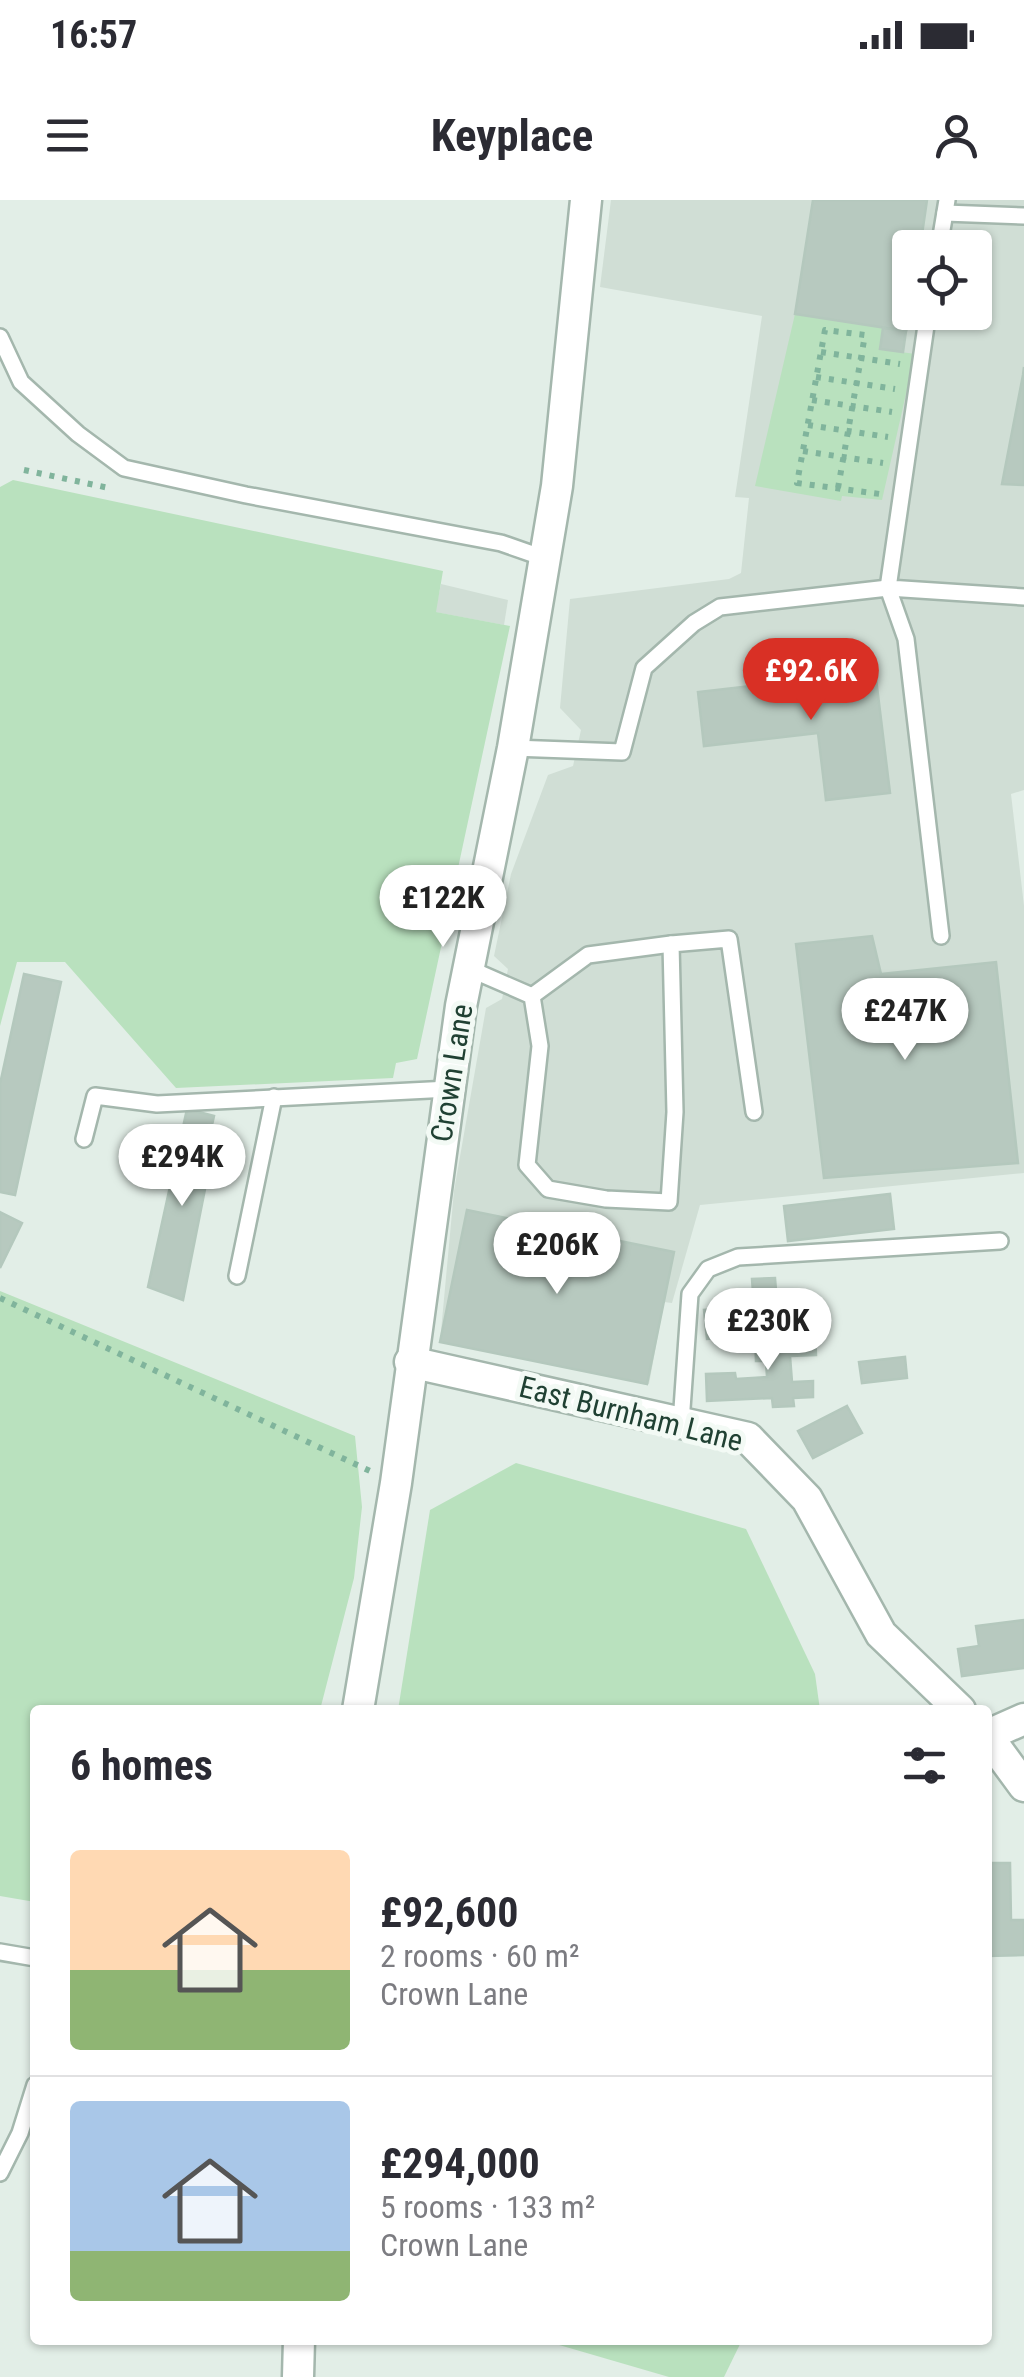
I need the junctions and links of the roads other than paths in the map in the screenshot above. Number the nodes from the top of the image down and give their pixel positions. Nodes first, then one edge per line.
1 (586, 200) edge
2 (946, 207) edge
3 (1024, 216) edge
4 (925, 330) edge
5 (0, 336) edge
6 (544, 558) junction
7 (888, 588) junction
8 (1024, 597) edge
9 (513, 748) junction
10 (941, 936) dead end
11 (671, 944) junction
12 (470, 969) junction
13 (532, 996) junction
14 (449, 1089) junction
15 (274, 1097) junction
16 (754, 1112) dead end
17 (84, 1139) dead end
18 (1000, 1241) dead end
19 (237, 1276) dead end
20 (410, 1362) junction
21 (681, 1423) junction
22 (359, 1705) edge
23 (955, 1705) edge
24 (1024, 1719) edge
25 (992, 1734) edge
26 (992, 1742) edge
27 (1024, 1786) edge
28 (0, 1952) edge
29 (30, 1957) edge
30 (27, 2137) edge
31 (0, 2173) edge
32 (300, 2345) edge
33 (298, 2377) edge

1 - 6 street, Crown Lane
2 - 3 lane
4 - 7 lane
5 - 6 lane
6 - 9 street, Crown Lane
7 - 8 lane
7 - 9 lane
7 - 10 lane
9 - 12 street, Crown Lane
11 - 13 lane
11 - 13 lane
11 - 16 lane
12 - 13 lane
12 - 14 street, Crown Lane
14 - 15 lane
14 - 20 street, Crown Lane
15 - 17 lane
15 - 19 lane
18 - 21 lane
20 - 21 street, East Burnham Lane
20 - 22 street, Crown Lane
21 - 23 street, East Burnham Lane
24 - 25 street
26 - 27 street
28 - 29 lane
30 - 31 lane
32 - 33 street

